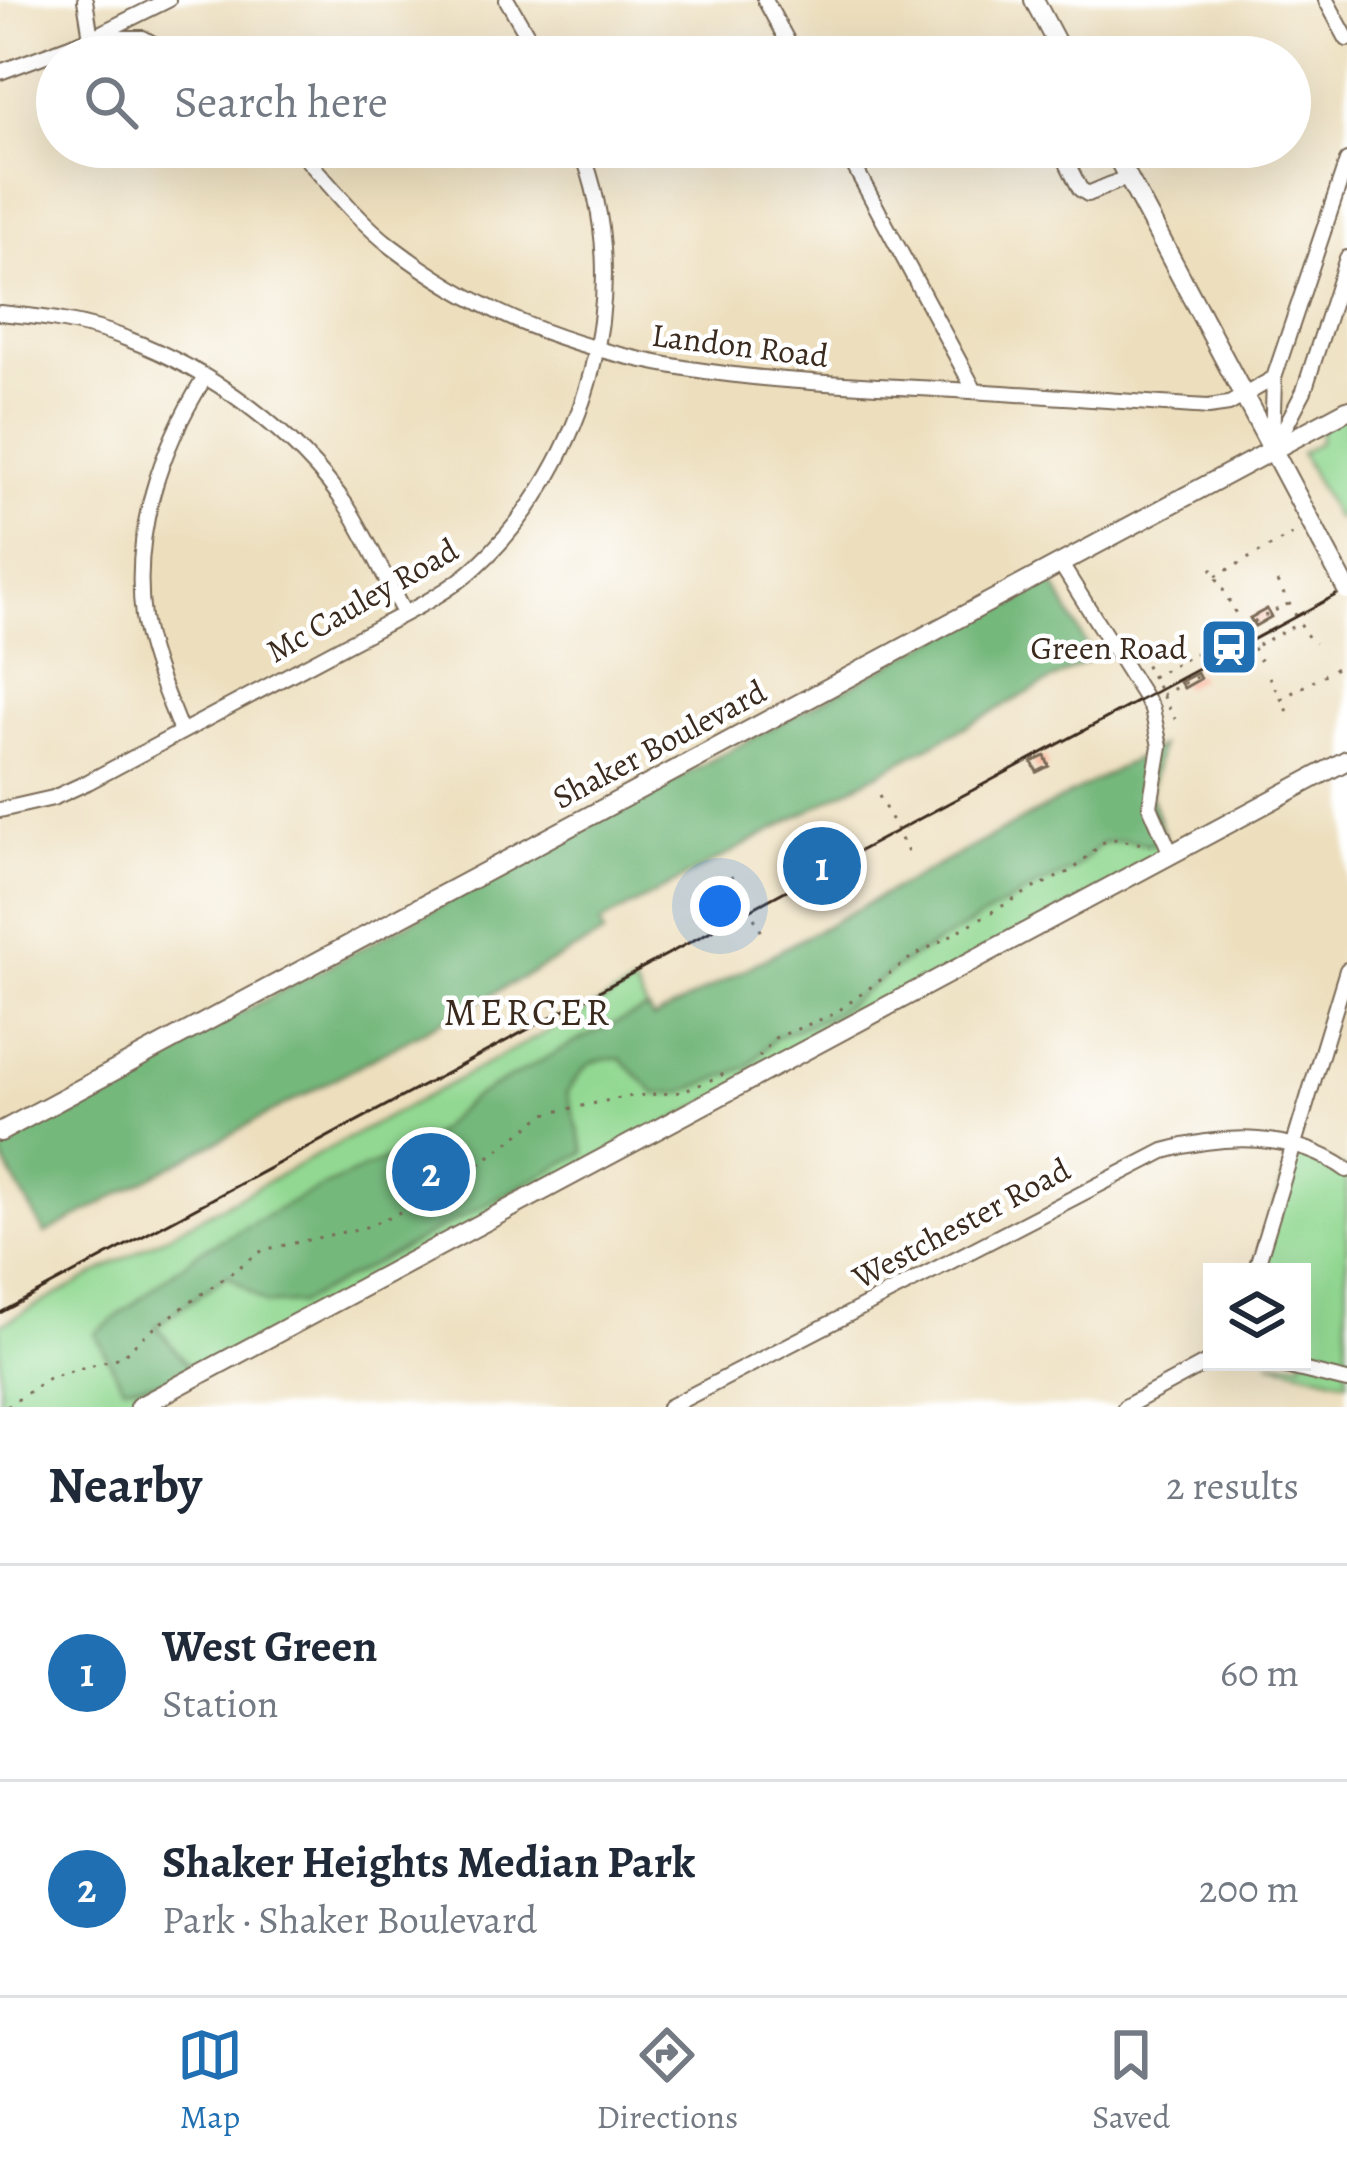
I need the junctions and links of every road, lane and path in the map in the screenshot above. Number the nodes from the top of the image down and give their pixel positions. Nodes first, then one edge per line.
1 (86, 0) edge
2 (168, 0) edge
3 (507, 0) edge
4 (765, 0) edge
5 (1034, 0) edge
6 (1326, 0) edge
7 (91, 36) edge
8 (95, 36) edge
9 (528, 36) edge
10 (785, 36) edge
11 (1053, 36) edge
12 (1347, 39) edge
13 (36, 59) edge
14 (0, 72) edge
15 (1347, 161) edge
16 (316, 168) edge
17 (585, 168) edge
18 (855, 168) edge
19 (1070, 168) edge
20 (1122, 168) edge
21 (1127, 177) junction
22 (1347, 258) edge
23 (0, 314) edge
24 (596, 350) junction
25 (1274, 378) junction
26 (204, 379) junction
27 (975, 391) junction
28 (1243, 397) junction
29 (1347, 410) edge
30 (1272, 450) junction
31 (1293, 534) dead end
32 (1207, 560) dead end
33 (1060, 563) junction
34 (1216, 576) junction
35 (1277, 582) dead end
36 (1347, 590) edge
37 (1289, 603) junction
38 (404, 614) junction
39 (1300, 622) junction
40 (1243, 627) junction
41 (1316, 643) dead end
42 (1252, 646) junction
43 (1140, 654) dead end
44 (1261, 662) dead end
45 (1347, 662) edge
46 (1269, 676) dead end
47 (1152, 677) junction
48 (1162, 695) junction
49 (1281, 698) junction
50 (1289, 713) dead end
51 (1175, 719) dead end
52 (181, 732) junction
53 (1347, 760) edge
54 (879, 796) dead end
55 (0, 810) edge
56 (1164, 848) junction
57 (912, 860) dead end
58 (731, 876) dead end
59 (765, 938) dead end
60 (1347, 970) edge
61 (748, 1067) dead end
62 (732, 1072) dead end
63 (0, 1132) edge
64 (1293, 1146) junction
65 (1347, 1170) edge
66 (1258, 1263) edge
67 (1203, 1365) edge
68 (1306, 1371) edge
69 (1347, 1381) edge
70 (7, 1407) edge
71 (139, 1407) edge
72 (669, 1407) edge
73 (1125, 1407) edge

1 - 7 street
2 - 8 street
3 - 9 street
4 - 10 street
5 - 11 main road
6 - 12 street
13 - 14 street
15 - 25 street
16 - 24 street, Landon Road
17 - 24 street, Mc Cauley Road
18 - 27 street
19 - 21 street
20 - 21 main road
21 - 28 main road
22 - 30 street
23 - 26 street
24 - 27 street, Landon Road
24 - 38 street, Mc Cauley Road
25 - 28 street
25 - 30 street
26 - 38 street
26 - 52 street
27 - 28 street, Landon Road
28 - 30 main road
29 - 30 main road, Shaker Boulevard
30 - 33 main road, Shaker Boulevard
30 - 36 main road, bridge
31 - 34 path
32 - 34 path
33 - 56 street
33 - 63 main road, Shaker Boulevard
34 - 40 path
35 - 37 path
37 - 39 path
37 - 40 path
38 - 52 street, Mc Cauley Road
39 - 41 path
39 - 42 path
40 - 47 path
42 - 44 path
42 - 48 path
43 - 47 path
45 - 49 path
46 - 49 path
47 - 48 path
48 - 51 path
49 - 50 path
52 - 55 street, Mc Cauley Road
53 - 56 main road
54 - 57 path
56 - 61 path
56 - 71 main road
58 - 59 path
60 - 64 street
62 - 70 path
64 - 65 street, Westchester Road
64 - 66 street
64 - 72 street, Westchester Road
67 - 73 street
68 - 69 street

